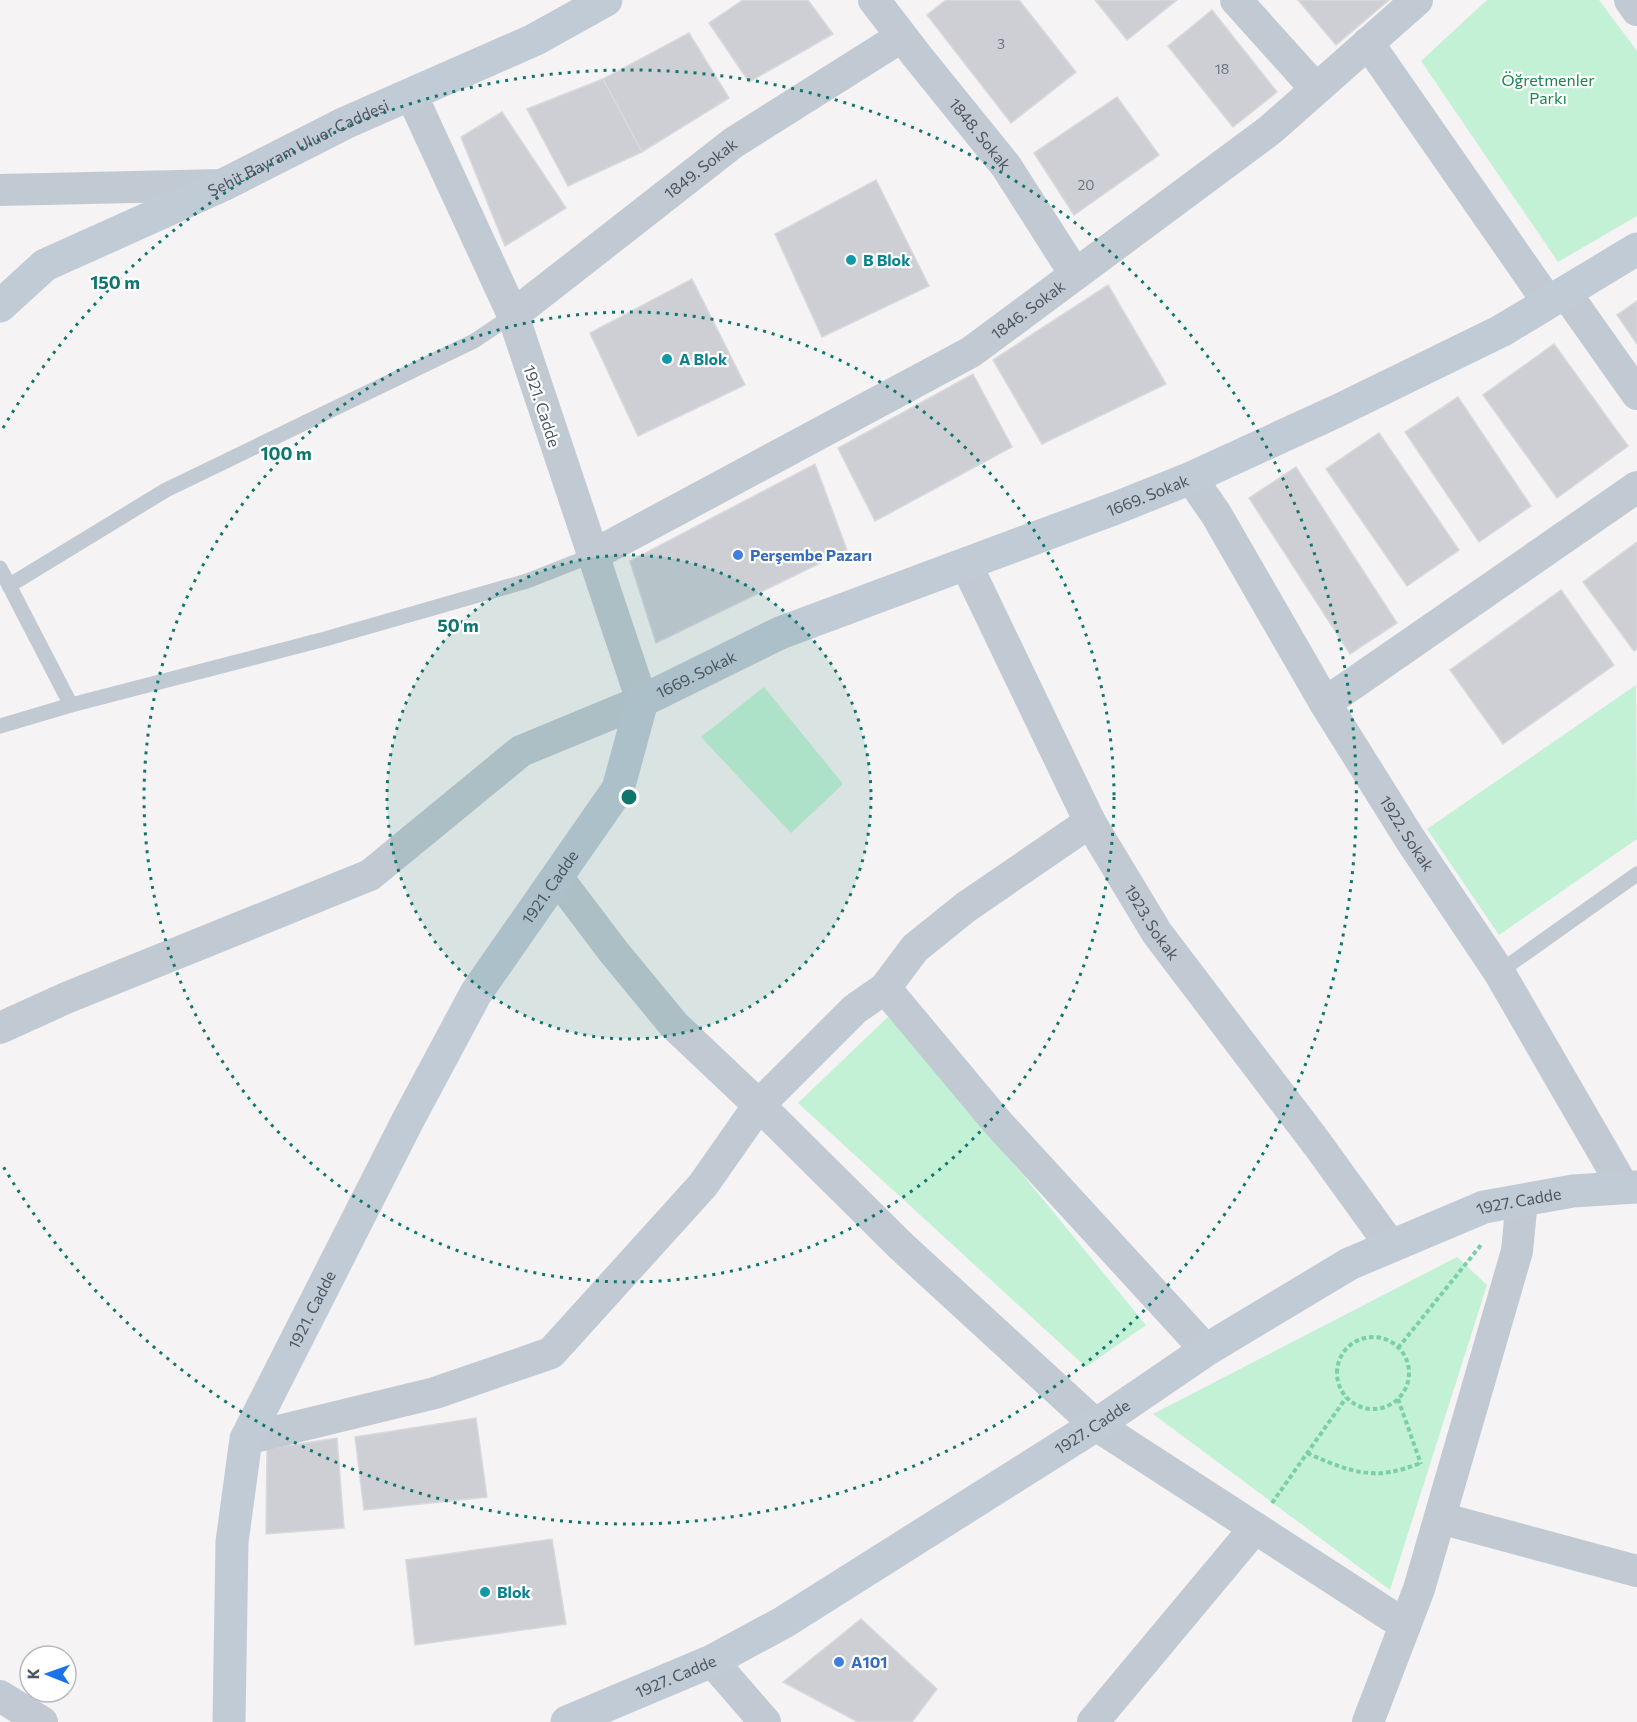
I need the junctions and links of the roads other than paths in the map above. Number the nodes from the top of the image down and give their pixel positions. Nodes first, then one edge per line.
1 (606, 0) edge
2 (874, 0) edge
3 (1236, 0) edge
4 (1417, 0) edge
5 (1630, 0) edge
6 (1637, 10) edge
7 (902, 37) junction
8 (1368, 43) junction
9 (1316, 89) junction
10 (411, 94) junction
11 (223, 184) junction
12 (0, 190) edge
13 (1637, 249) edge
14 (1075, 274) junction
15 (1557, 297) junction
16 (0, 306) edge
17 (513, 315) junction
18 (1637, 394) edge
19 (1191, 478) junction
20 (1637, 486) edge
21 (593, 555) junction
22 (966, 564) junction
23 (0, 568) edge
24 (10, 585) junction
25 (642, 701) junction
26 (1326, 703) junction
27 (71, 705) junction
28 (0, 726) edge
29 (1090, 822) junction
30 (1637, 874) edge
31 (557, 877) junction
32 (1499, 972) junction
33 (885, 988) junction
34 (0, 1028) edge
35 (759, 1105) junction
36 (1631, 1187) edge
37 (1522, 1200) junction
38 (1391, 1246) junction
39 (1206, 1350) junction
40 (1096, 1425) junction
41 (246, 1439) junction
42 (1440, 1518) junction
43 (1255, 1528) junction
44 (1637, 1571) edge
45 (1405, 1625) junction
46 (712, 1661) junction
47 (0, 1696) edge
48 (751, 1715) edge
49 (42, 1722) edge
50 (229, 1722) edge
51 (567, 1722) edge
52 (1093, 1722) edge
53 (1368, 1722) edge

1 - 10 street, Şehit Bayram Uluer Caddesi
2 - 7 street, 1848. Sokak
3 - 9 street
4 - 8 street, 1846. Sokak
5 - 6 street
7 - 14 street, 1848. Sokak
7 - 17 street, 1849. Sokak
8 - 9 street, 1846. Sokak
8 - 15 street
9 - 14 street, 1846. Sokak
10 - 11 street, Şehit Bayram Uluer Caddesi
10 - 17 street, 1921. Cadde
11 - 12 street
11 - 16 street, Şehit Bayram Uluer Caddesi
13 - 15 street, 1669. Sokak
14 - 21 street, 1846. Sokak
15 - 18 street
15 - 19 street, 1669. Sokak
17 - 21 street, 1921. Cadde
17 - 24 lane
19 - 22 street, 1669. Sokak
19 - 26 street, 1922. Sokak
20 - 26 street
21 - 25 street, 1921. Cadde
21 - 27 lane
22 - 25 street, 1669. Sokak
22 - 29 street, 1923. Sokak
23 - 24 lane
24 - 27 lane
25 - 31 street, 1921. Cadde
25 - 34 street
26 - 32 street, 1922. Sokak
27 - 28 lane
29 - 33 street
29 - 38 street, 1923. Sokak
30 - 32 lane
31 - 35 street
31 - 41 street, 1921. Cadde
32 - 36 street, 1922. Sokak
33 - 35 street
33 - 39 street
35 - 40 street
35 - 41 street
36 - 37 street, 1927. Cadde
37 - 38 street, 1927. Cadde
37 - 42 street
38 - 39 street, 1927. Cadde
39 - 40 street, 1927. Cadde
40 - 43 street
40 - 46 street, 1927. Cadde
41 - 50 street, 1921. Cadde
42 - 44 street
42 - 45 street
43 - 45 street
43 - 52 street
45 - 53 street
46 - 48 street
46 - 51 street, 1927. Cadde
47 - 49 street

